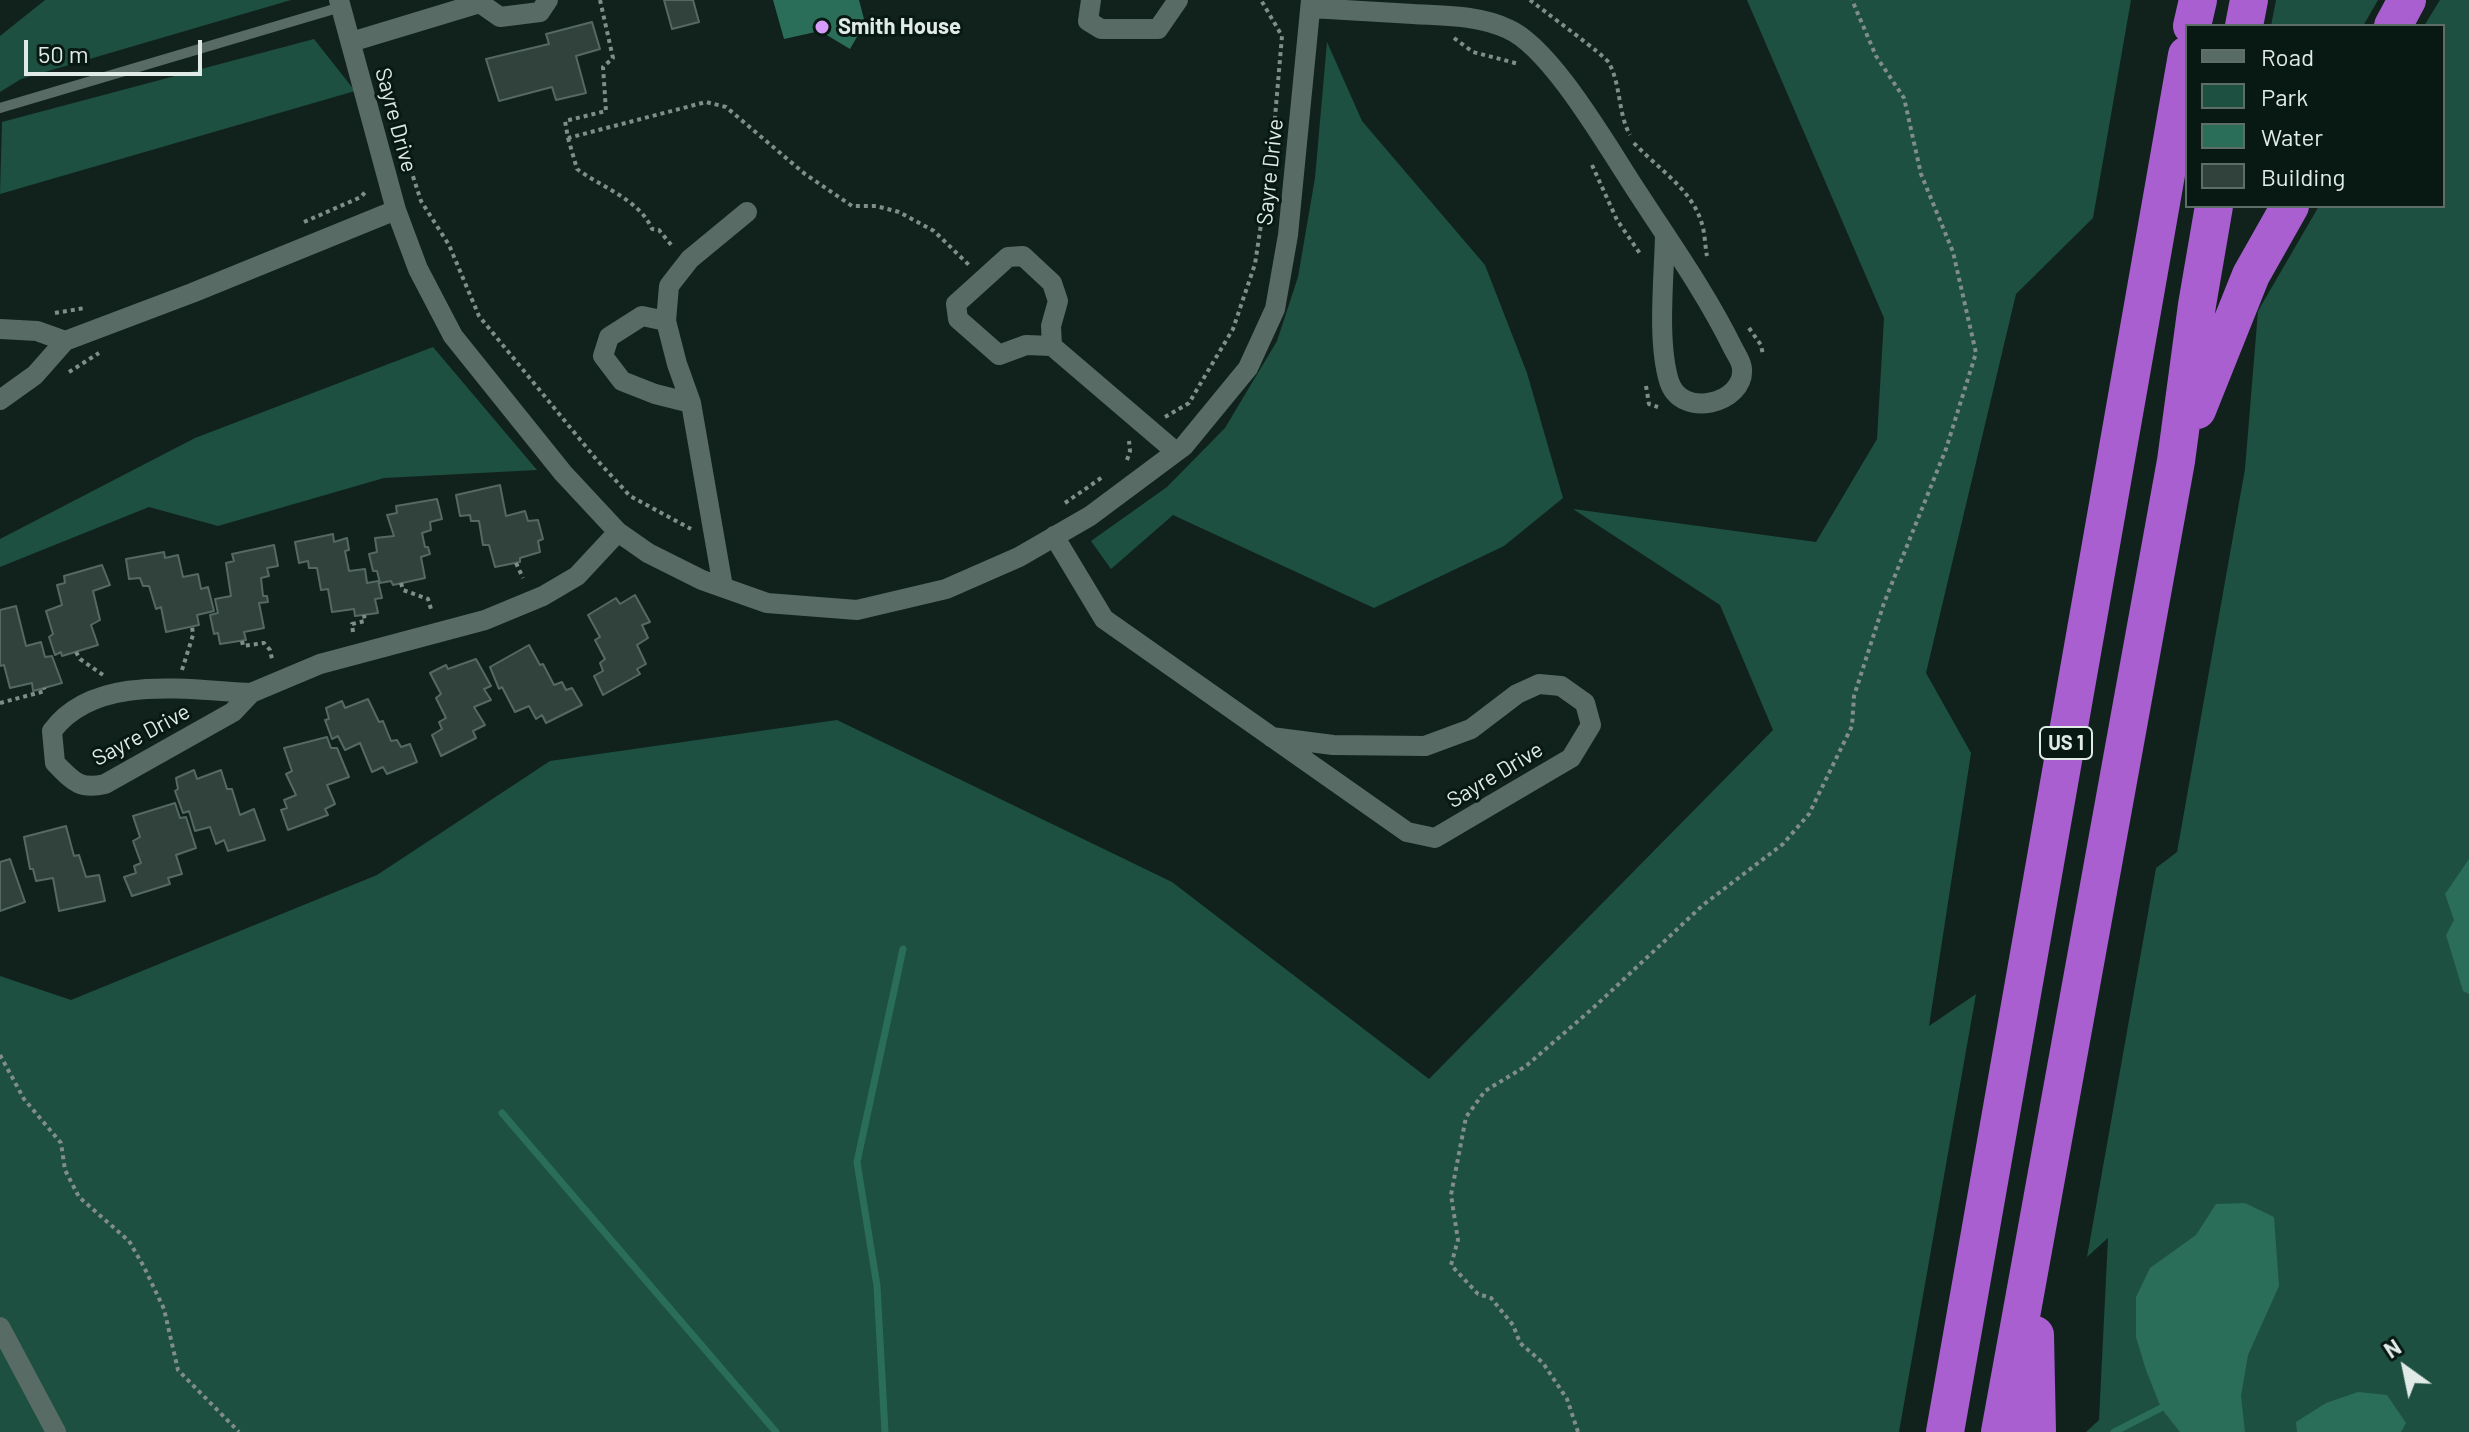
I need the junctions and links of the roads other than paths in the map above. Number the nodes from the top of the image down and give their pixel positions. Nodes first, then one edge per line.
1 (548, 0) edge
2 (1091, 0) edge
3 (1178, 0) edge
4 (2188, 0) edge
5 (2198, 0) edge
6 (2249, 0) edge
7 (2407, 0) edge
8 (480, 2) edge
9 (340, 4) edge
10 (1311, 4) edge
11 (2190, 24) edge
12 (2191, 24) edge
13 (2244, 24) edge
14 (2394, 24) edge
15 (351, 42) junction
16 (2185, 66) edge
17 (0, 108) edge
18 (2214, 208) edge
19 (2289, 208) edge
20 (396, 210) junction
21 (747, 212) dead end
22 (1665, 236) junction
23 (666, 321) junction
24 (0, 329) edge
25 (65, 341) junction
26 (1052, 346) junction
27 (0, 400) edge
28 (691, 403) junction
29 (1176, 452) junction
30 (2176, 461) junction
31 (618, 532) junction
32 (1054, 536) junction
33 (723, 587) junction
34 (251, 693) junction
35 (1271, 737) junction
36 (2033, 1253) junction
37 (0, 1327) edge
38 (56, 1432) edge
39 (1945, 1432) edge
40 (2000, 1432) edge
41 (2037, 1432) edge

1 - 8 street
2 - 3 street
4 - 11 highway
5 - 12 highway
6 - 13 highway
7 - 14 highway
8 - 15 street
9 - 15 street, Sayre Drive
9 - 17 lane
10 - 22 street, Sayre Drive
10 - 29 street, Sayre Drive
15 - 20 street, Sayre Drive
16 - 39 highway, US 1
18 - 30 highway, US 1
19 - 30 highway
20 - 25 street
20 - 31 street, Sayre Drive
21 - 23 street
22 - 22 street, Sayre Drive
23 - 28 street
23 - 28 street
24 - 25 street
25 - 27 street
26 - 26 street
26 - 29 street
28 - 33 street
29 - 32 street, Sayre Drive
30 - 36 highway, US 1
31 - 33 street, Sayre Drive
31 - 34 street, Sayre Drive
32 - 33 street, Sayre Drive
32 - 35 street, Sayre Drive
34 - 34 street, Sayre Drive
35 - 35 street, Sayre Drive
36 - 40 highway, US 1
36 - 41 highway
37 - 38 street

